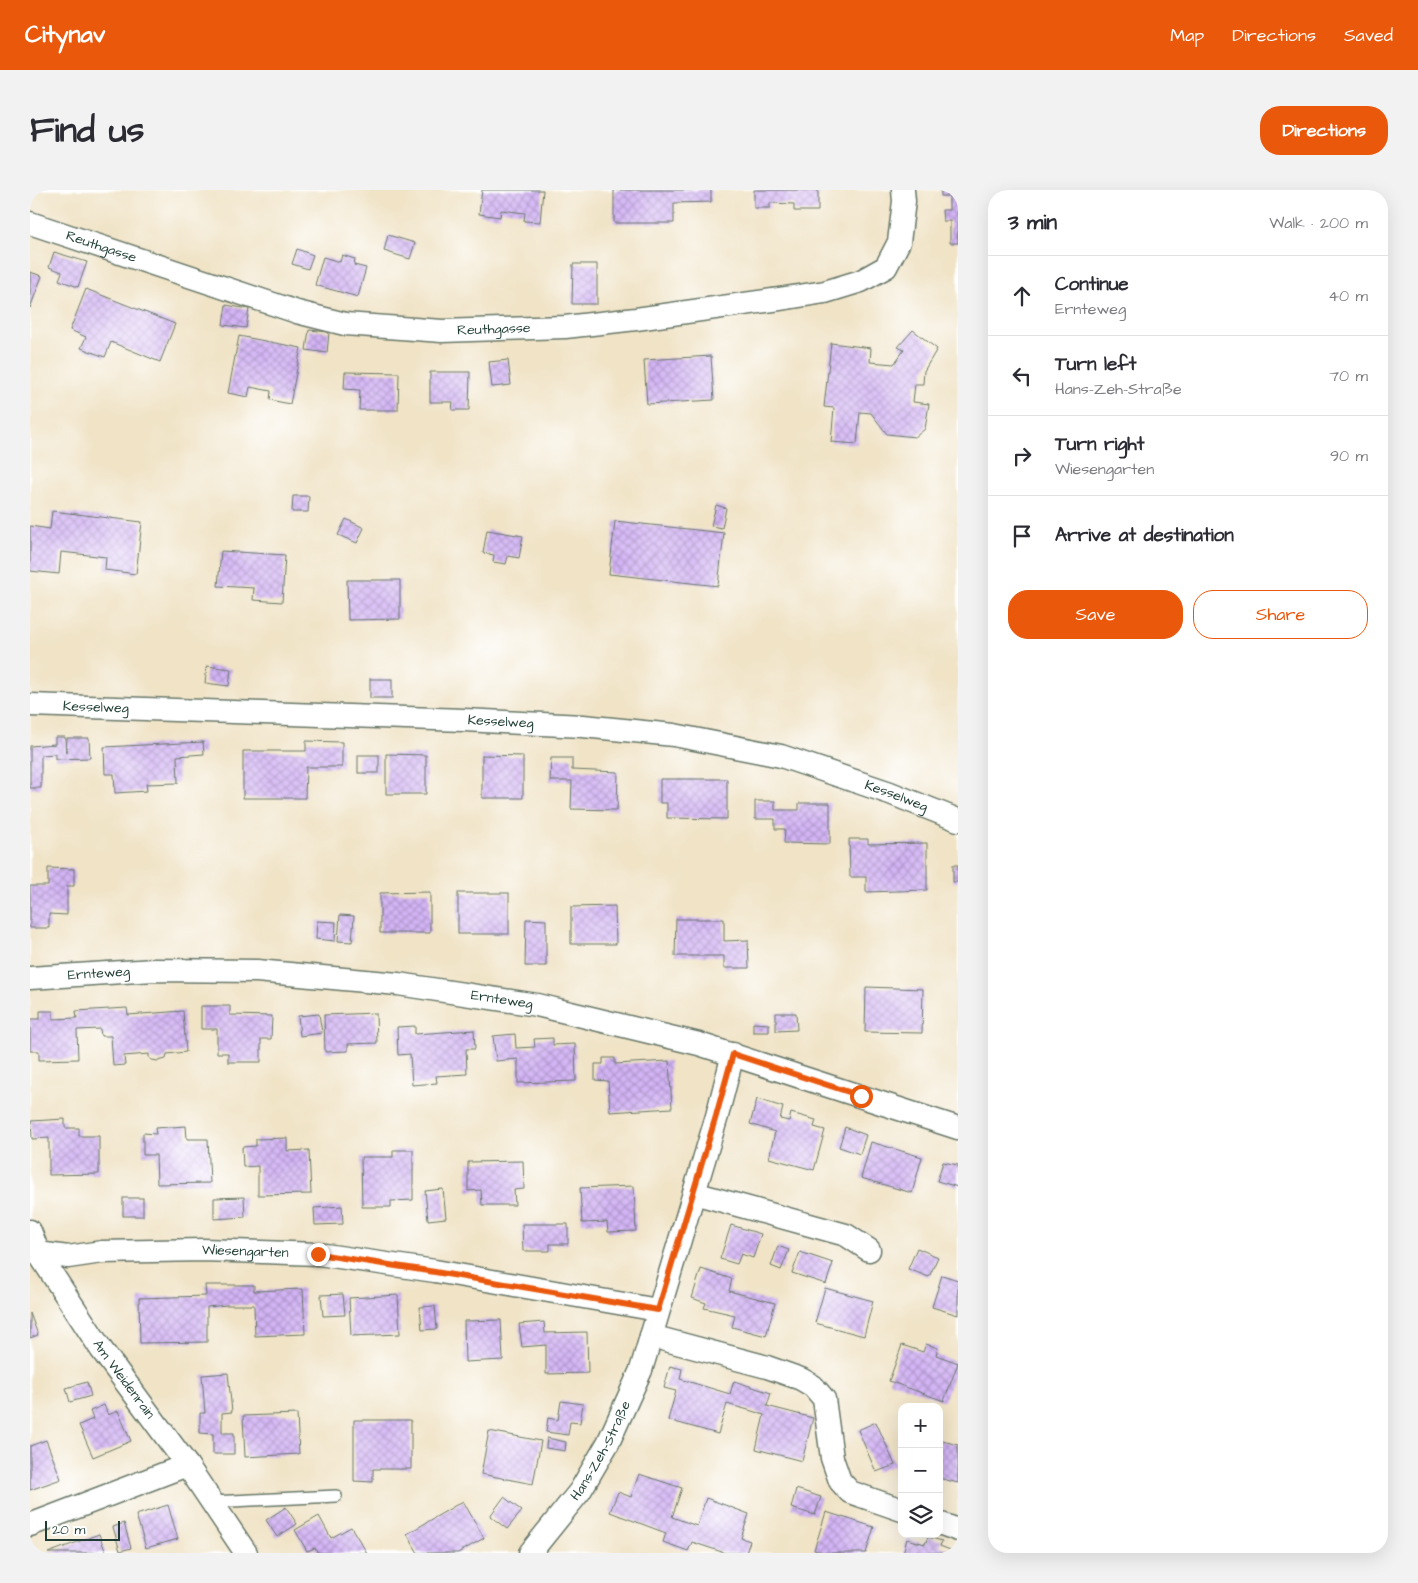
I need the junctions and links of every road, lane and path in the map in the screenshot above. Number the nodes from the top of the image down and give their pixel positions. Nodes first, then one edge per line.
1 (903, 190) edge
2 (30, 223) edge
3 (30, 705) edge
4 (958, 820) edge
5 (30, 978) edge
6 (733, 1054) junction
7 (958, 1128) edge
8 (694, 1193) junction
9 (30, 1231) edge
10 (869, 1250) dead end
11 (34, 1253) edge
12 (658, 1310) junction
13 (651, 1336) junction
14 (187, 1465) junction
15 (336, 1496) dead end
16 (212, 1502) junction
17 (898, 1509) edge
18 (943, 1524) edge
19 (30, 1526) edge
20 (958, 1530) edge
21 (246, 1553) edge
22 (530, 1553) edge

1 - 2 street, Reuthgasse
3 - 4 street, Kesselweg
5 - 6 street, Ernteweg
6 - 7 street, Ernteweg
6 - 8 street, Hans-Zeh-Straße
8 - 10 street
8 - 12 street, Hans-Zeh-Straße
9 - 11 street, Am Weidenrain
11 - 12 street, Wiesengarten
11 - 14 street, Am Weidenrain
12 - 13 street, Hans-Zeh-Straße
13 - 17 street
13 - 22 street, Hans-Zeh-Straße
14 - 16 street, Am Weidenrain
14 - 19 street
15 - 16 lane
16 - 21 street, Am Weidenrain
18 - 20 street

